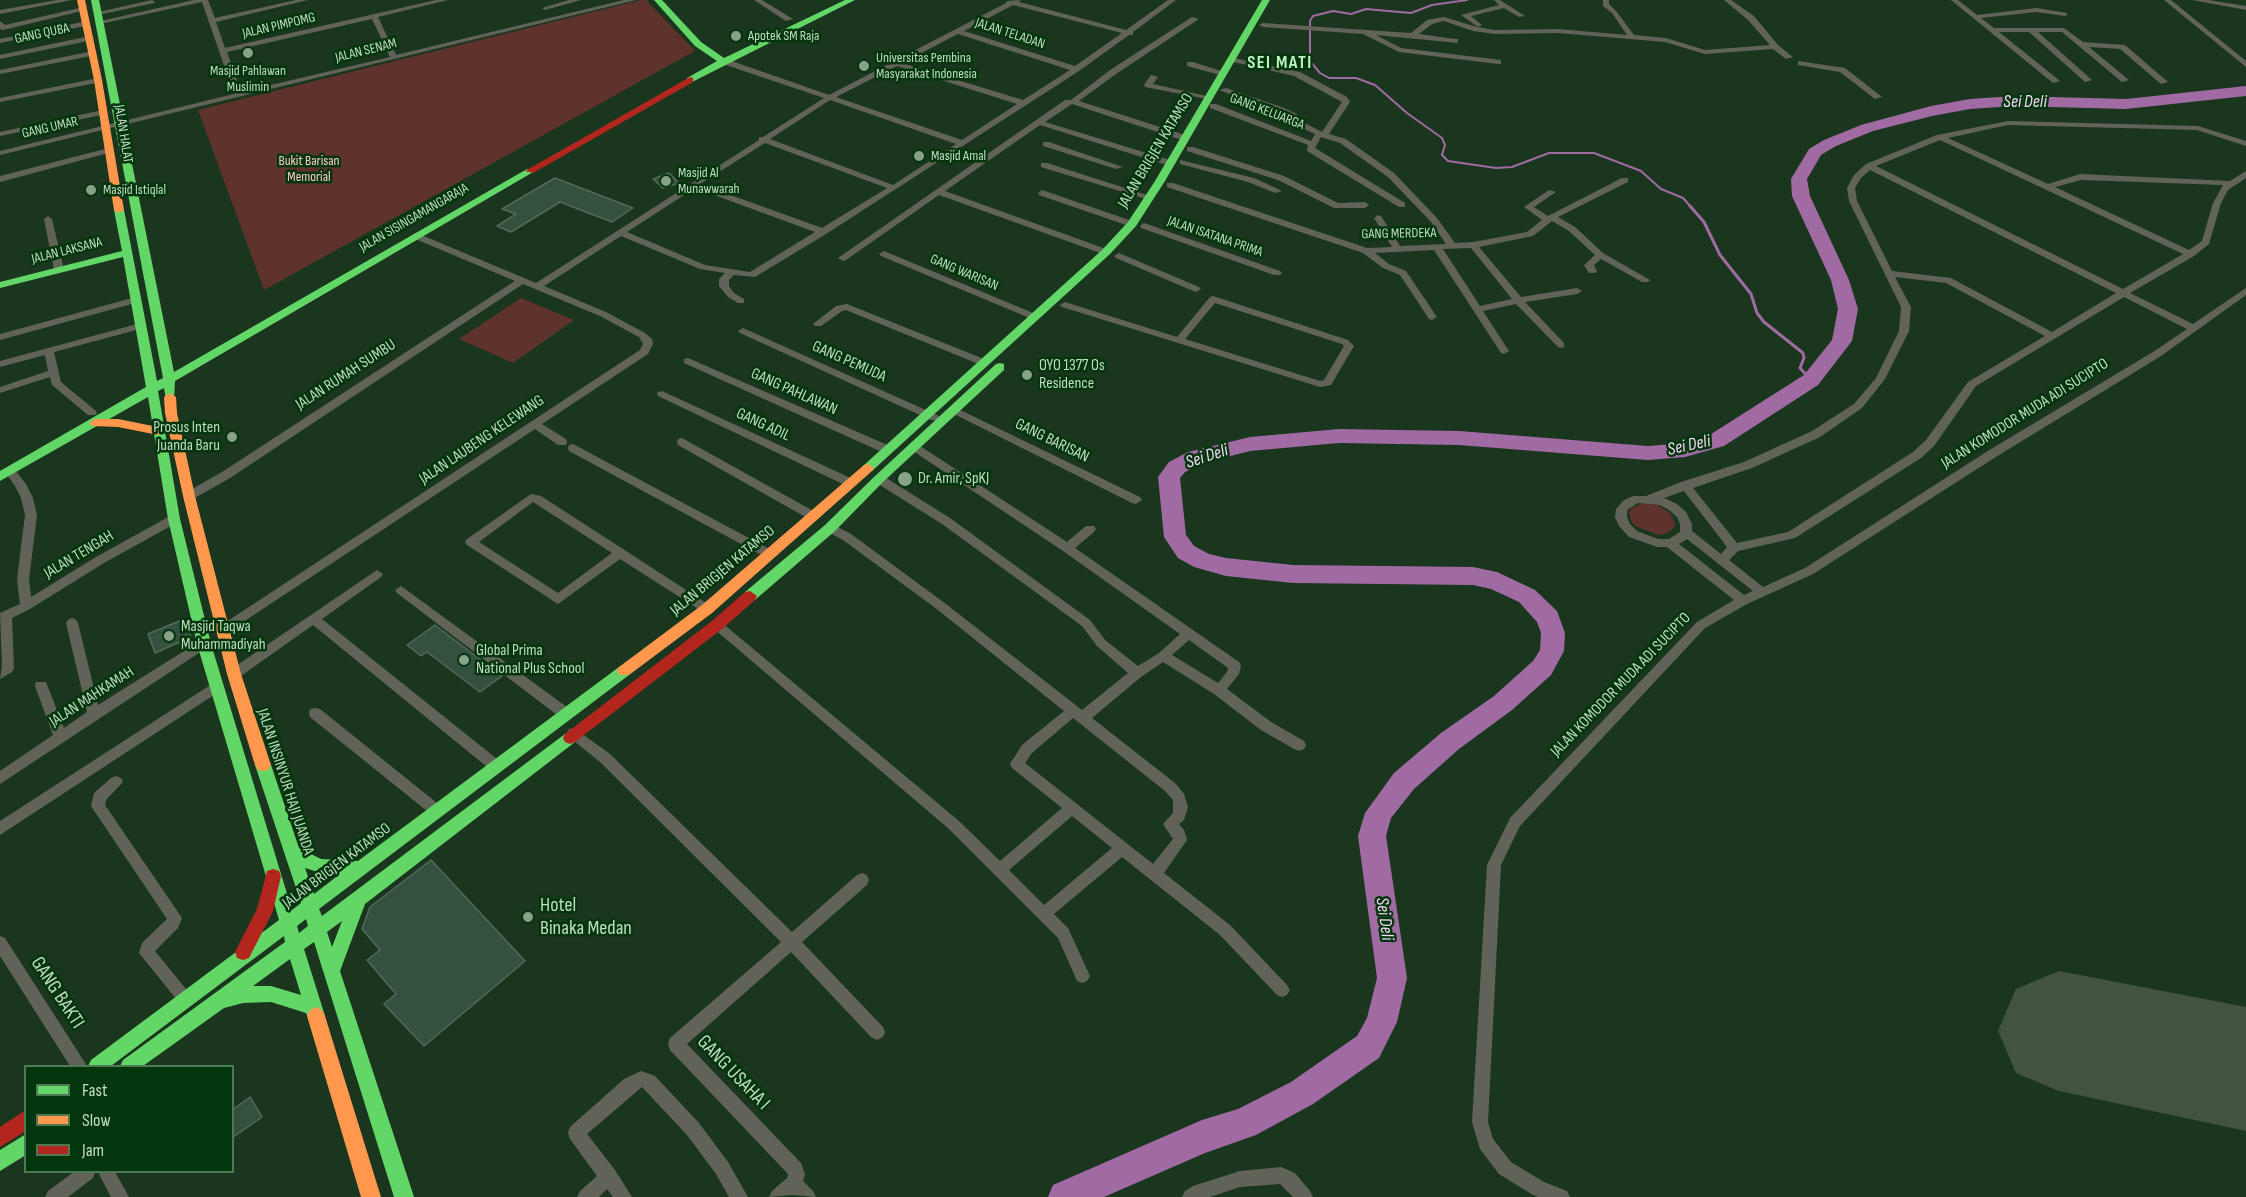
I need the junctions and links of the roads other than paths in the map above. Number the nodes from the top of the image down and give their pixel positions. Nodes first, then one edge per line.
1 (69, 0) edge
2 (205, 0) edge
3 (305, 0) edge
4 (445, 0) edge
5 (538, 0) edge
6 (578, 0) edge
7 (633, 0) edge
8 (658, 0) edge
9 (757, 0) edge
10 (830, 0) edge
11 (851, 0) edge
12 (1004, 0) edge
13 (1161, 0) edge
14 (1266, 0) edge
15 (1278, 0) edge
16 (1496, 0) edge
17 (1606, 0) edge
18 (1727, 0) edge
19 (1954, 0) edge
20 (2167, 0) edge
21 (2194, 0) edge
22 (2218, 0) edge
23 (1015, 1) edge
24 (1172, 1) edge
25 (153, 2) dead end
26 (2227, 5) junction
27 (1504, 6) junction
28 (545, 8) junction
29 (2246, 8) edge
30 (93, 9) edge
31 (0, 12) edge
32 (2065, 14) dead end
33 (374, 16) junction
34 (1521, 16) dead end
35 (1974, 17) junction
36 (553, 19) junction
37 (789, 19) junction
38 (1195, 19) dead end
39 (213, 21) junction
40 (0, 22) edge
41 (1263, 25) junction
42 (1478, 25) dead end
43 (1990, 30) junction
44 (2031, 30) junction
45 (956, 31) junction
46 (1364, 31) junction
47 (1130, 33) junction
48 (1413, 35) junction
49 (1632, 37) junction
50 (90, 38) junction
51 (0, 41) edge
52 (1455, 41) dead end
53 (2081, 44) junction
54 (1775, 47) junction
55 (223, 51) junction
56 (25, 52) junction
57 (93, 52) junction
58 (0, 57) edge
59 (1789, 57) dead end
60 (394, 58) junction
61 (719, 58) junction
62 (1238, 60) junction
63 (895, 63) junction
64 (1498, 63) dead end
65 (1801, 63) dead end
66 (1190, 64) dead end
67 (2246, 65) edge
68 (27, 67) junction
69 (1076, 69) junction
70 (0, 72) edge
71 (1223, 73) junction
72 (1154, 77) dead end
73 (98, 80) junction
74 (2088, 80) dead end
75 (2125, 80) dead end
76 (2056, 81) dead end
77 (2164, 82) dead end
78 (1223, 90) junction
79 (238, 95) junction
80 (1878, 97) dead end
81 (829, 98) junction
82 (0, 100) edge
83 (1073, 102) junction
84 (1210, 102) junction
85 (1023, 103) junction
86 (103, 112) junction
87 (1041, 123) junction
88 (120, 125) junction
89 (105, 129) junction
90 (0, 134) edge
91 (1322, 135) junction
92 (1940, 137) junction
93 (762, 139) junction
94 (1100, 141) junction
95 (962, 143) junction
96 (1046, 144) dead end
97 (1312, 144) junction
98 (2246, 144) edge
99 (109, 150) junction
100 (0, 153) edge
101 (1182, 153) junction
102 (1083, 156) junction
103 (1044, 165) dead end
104 (1869, 166) junction
105 (1119, 167) dead end
106 (2246, 174) edge
107 (0, 179) edge
108 (1624, 180) dead end
109 (2230, 183) junction
110 (694, 185) junction
111 (1170, 185) junction
112 (2048, 187) junction
113 (894, 188) junction
114 (1278, 191) dead end
115 (938, 192) junction
116 (1552, 192) dead end
117 (1042, 193) dead end
118 (1149, 197) junction
119 (1365, 205) dead end
120 (1402, 205) dead end
121 (1378, 218) dead end
122 (1550, 218) junction
123 (48, 219) dead end
124 (1138, 225) junction
125 (823, 232) junction
126 (410, 233) junction
127 (622, 233) junction
128 (1473, 245) junction
129 (1452, 246) junction
130 (1437, 247) junction
131 (142, 249) junction
132 (1398, 249) junction
133 (1366, 251) junction
134 (126, 253) junction
135 (884, 254) dead end
136 (1113, 254) junction
137 (2191, 254) junction
138 (1600, 255) junction
139 (843, 258) dead end
140 (58, 270) junction
141 (1592, 271) dead end
142 (732, 272) junction
143 (1277, 273) dead end
144 (1888, 273) junction
145 (1645, 279) dead end
146 (521, 281) junction
147 (0, 285) edge
148 (537, 286) junction
149 (1196, 289) dead end
150 (1578, 291) dead end
151 (2246, 291) edge
152 (2123, 293) junction
153 (136, 300) junction
154 (1518, 300) junction
155 (741, 301) dead end
156 (1065, 305) junction
157 (1478, 309) junction
158 (1432, 317) dead end
159 (818, 324) dead end
160 (1032, 324) junction
161 (141, 326) junction
162 (2193, 328) junction
163 (743, 331) dead end
164 (2052, 336) junction
165 (0, 337) edge
166 (1179, 340) junction
167 (1561, 345) dead end
168 (49, 351) junction
169 (1504, 351) dead end
170 (688, 361) dead end
171 (985, 363) junction
172 (0, 364) edge
173 (53, 373) junction
174 (168, 375) junction
175 (150, 384) junction
176 (0, 390) edge
177 (662, 394) dead end
178 (954, 410) junction
179 (927, 414) junction
180 (93, 418) junction
181 (942, 422) junction
182 (536, 425) junction
183 (158, 431) junction
184 (562, 442) dead end
185 (682, 442) dead end
186 (914, 446) junction
187 (573, 448) dead end
188 (888, 450) junction
189 (3, 472) edge
190 (879, 479) junction
191 (851, 483) junction
192 (1685, 485) junction
193 (189, 496) junction
194 (1649, 499) junction
195 (1136, 500) dead end
196 (813, 516) junction
197 (174, 519) junction
198 (830, 528) junction
199 (1090, 529) dead end
200 (1686, 533) junction
201 (1670, 543) junction
202 (1067, 548) junction
203 (1734, 548) junction
204 (620, 553) junction
205 (771, 555) junction
206 (1721, 560) junction
207 (377, 574) dead end
208 (401, 590) dead end
209 (1762, 592) junction
210 (1743, 601) junction
211 (26, 606) junction
212 (707, 609) junction
213 (3, 616) edge
214 (313, 619) junction
215 (72, 623) dead end
216 (717, 625) junction
217 (224, 629) junction
218 (1188, 634) junction
219 (204, 644) junction
220 (1163, 656) junction
221 (1137, 673) junction
222 (0, 674) edge
223 (234, 674) junction
224 (41, 686) dead end
225 (215, 687) junction
226 (1219, 690) junction
227 (315, 713) dead end
228 (94, 714) junction
229 (566, 714) junction
230 (1078, 714) junction
231 (574, 732) junction
232 (61, 737) junction
233 (1299, 745) dead end
234 (497, 766) junction
235 (0, 778) edge
236 (116, 782) dead end
237 (1071, 808) junction
238 (437, 811) junction
239 (0, 829) edge
240 (1122, 848) junction
241 (290, 851) junction
242 (361, 868) junction
243 (999, 870) junction
244 (1154, 874) junction
245 (273, 876) junction
246 (862, 880) dead end
247 (359, 899) junction
248 (309, 907) junction
249 (1044, 914) junction
250 (288, 923) junction
251 (317, 929) junction
252 (0, 943) edge
253 (793, 943) junction
254 (296, 945) junction
255 (231, 965) junction
256 (332, 970) junction
257 (1082, 976) dead end
258 (1282, 990) dead end
259 (186, 1000) junction
260 (211, 1006) junction
261 (313, 1007) junction
262 (877, 1032) dead end
263 (78, 1065) edge
264 (98, 1065) edge
265 (130, 1065) edge
266 (24, 1120) edge
267 (0, 1138) edge
268 (24, 1144) edge
269 (0, 1162) edge
270 (86, 1173) edge
271 (107, 1173) edge
272 (609, 1176) junction
273 (793, 1184) junction
274 (54, 1197) edge
275 (120, 1197) edge
276 (371, 1197) edge
277 (404, 1197) edge
278 (586, 1197) edge
279 (623, 1197) edge
280 (739, 1197) edge
281 (778, 1197) edge
282 (807, 1197) edge
283 (1191, 1197) edge
284 (1304, 1197) edge
285 (1561, 1197) edge

1 - 31 street
2 - 30 street
2 - 39 street
3 - 39 street
4 - 33 street, JALAN PIMPOMG
5 - 28 street
6 - 28 street
7 - 36 street, JALAN SENAM
8 - 61 main road
9 - 37 street
10 - 37 main road, JALAN SISINGAMANGARAJA
11 - 61 main road, JALAN SISINGAMANGARAJA
12 - 23 street
13 - 24 street
14 - 62 main road, JALAN BRIGJEN KATAMSO
15 - 41 main road, JALAN BRIGJEN KATAMSO
16 - 27 street
17 - 49 street
18 - 54 street
19 - 35 street
20 - 67 street
21 - 26 street
22 - 26 street
23 - 45 street, JALAN TELADAN
23 - 47 street
24 - 47 street
25 - 30 street
26 - 29 street
27 - 34 street
27 - 42 street
28 - 36 street
30 - 40 street
30 - 50 main road, JALAN HALAT
30 - 51 street
30 - 88 main road, JALAN HALAT
32 - 35 street
33 - 55 street, JALAN PIMPOMG
33 - 60 street
35 - 43 street
36 - 60 street, JALAN SENAM
37 - 61 main road, JALAN SISINGAMANGARAJA
38 - 83 street
39 - 55 street
41 - 46 street
41 - 62 main road, JALAN BRIGJEN KATAMSO
43 - 44 street
43 - 76 street
44 - 53 street
44 - 74 street
45 - 63 street
45 - 69 street, JALAN TELADAN
46 - 48 street
46 - 64 street
47 - 69 street
48 - 49 street
48 - 52 street
49 - 54 street
50 - 56 street, GANG QUBA
50 - 57 main road, JALAN HALAT
53 - 75 street
53 - 77 street
54 - 59 street
55 - 79 street
56 - 58 street, GANG QUBA
56 - 68 street
57 - 68 street
57 - 73 main road, JALAN HALAT
60 - 79 street, JALAN SENAM
61 - 81 street
61 - 126 main road, JALAN SISINGAMANGARAJA
62 - 71 main road, JALAN BRIGJEN KATAMSO
62 - 78 main road, JALAN BRIGJEN KATAMSO
62 - 91 street
63 - 81 street
63 - 85 street
65 - 80 street
66 - 71 street
68 - 70 street
69 - 85 street
71 - 84 main road, JALAN BRIGJEN KATAMSO
72 - 84 street, GANG KELUARGA
73 - 82 street
73 - 86 main road, JALAN HALAT
78 - 84 main road, JALAN BRIGJEN KATAMSO
78 - 91 street
79 - 88 street, JALAN SENAM
81 - 93 street
81 - 95 street
83 - 87 street
83 - 101 street
84 - 97 street, GANG KELUARGA
84 - 101 main road, JALAN BRIGJEN KATAMSO
85 - 95 street
86 - 89 main road, JALAN HALAT
86 - 90 street
87 - 94 street
87 - 115 street
88 - 89 street, JALAN SENAM
88 - 131 main road, JALAN HALAT
89 - 99 main road, JALAN HALAT
89 - 100 street, GANG UMAR
91 - 97 street
91 - 129 street
92 - 98 street
92 - 104 street
92 - 112 street
93 - 110 street
93 - 113 street
94 - 101 street
94 - 102 street
95 - 113 street
96 - 102 street
97 - 120 street
99 - 107 street
99 - 134 main road, JALAN HALAT
101 - 111 main road, JALAN BRIGJEN KATAMSO
101 - 114 street
101 - 118 main road, JALAN BRIGJEN KATAMSO
101 - 119 street
102 - 105 street
103 - 118 street
104 - 144 street
104 - 152 street
106 - 109 street
108 - 122 street, GANG MERDEKA
109 - 112 street
109 - 137 street
110 - 125 street
110 - 127 street
111 - 124 main road, JALAN BRIGJEN KATAMSO
111 - 133 street, GANG MERDEKA
112 - 137 street
113 - 125 street
115 - 136 street
115 - 139 street
116 - 122 street
117 - 124 street, JALAN ISATANA PRIMA
118 - 124 main road, JALAN BRIGJEN KATAMSO
121 - 132 street
122 - 128 street, GANG MERDEKA
122 - 138 street
123 - 140 street
124 - 136 main road, JALAN BRIGJEN KATAMSO
124 - 143 street, JALAN ISATANA PRIMA
125 - 142 street
126 - 146 street
126 - 174 main road, JALAN SISINGAMANGARAJA
127 - 142 street
127 - 148 street
128 - 129 street, GANG MERDEKA
128 - 154 street
129 - 130 street, GANG MERDEKA
130 - 132 street, GANG MERDEKA
130 - 157 street
131 - 134 street, JALAN LAKSANA
131 - 174 main road, JALAN HALAT
132 - 133 street, GANG MERDEKA
133 - 158 street
134 - 140 main road, JALAN LAKSANA
134 - 153 main road, JALAN HALAT
135 - 160 street, GANG WARISAN
136 - 149 street
136 - 156 main road, JALAN BRIGJEN KATAMSO
136 - 160 main road, JALAN BRIGJEN KATAMSO
137 - 152 street
138 - 141 street
138 - 145 street
140 - 147 main road, JALAN LAKSANA
142 - 155 street
144 - 164 street
144 - 192 street
146 - 148 street
146 - 193 street, JALAN RUMAH SUMBU
148 - 182 street, JALAN LAUBENG KELEWANG
150 - 154 street
151 - 162 street, JALAN KOMODOR MUDA ADI SUCIPTO
152 - 162 street
152 - 164 street
153 - 161 main road, JALAN HALAT
153 - 165 street
154 - 157 street
154 - 167 street
156 - 160 main road, JALAN BRIGJEN KATAMSO
156 - 166 street
157 - 169 street
159 - 171 street
160 - 171 main road, JALAN BRIGJEN KATAMSO
160 - 178 main road, JALAN BRIGJEN KATAMSO
161 - 168 street
161 - 175 main road, JALAN HALAT
162 - 209 street, JALAN KOMODOR MUDA ADI SUCIPTO
163 - 179 street, GANG PEMUDA
164 - 203 street
166 - 166 street
168 - 172 street
168 - 173 street
170 - 188 street, GANG PAHLAWAN
171 - 179 main road, JALAN BRIGJEN KATAMSO
173 - 176 street
173 - 180 street
174 - 175 main road, JALAN SISINGAMANGARAJA
174 - 193 main road, JALAN INSINYUR HAJI JUANDA
175 - 180 main road, JALAN SISINGAMANGARAJA
175 - 183 main road
177 - 191 street, GANG ADIL
178 - 181 main road, JALAN BRIGJEN KATAMSO
178 - 195 street, GANG BARISAN
179 - 181 street, GANG PEMUDA
179 - 188 main road, JALAN BRIGJEN KATAMSO
180 - 183 main road
180 - 189 main road, JALAN SISINGAMANGARAJA
181 - 186 main road, JALAN BRIGJEN KATAMSO
182 - 184 street
182 - 217 street, JALAN LAUBENG KELEWANG
183 - 197 main road
185 - 196 street
186 - 190 main road, JALAN BRIGJEN KATAMSO
186 - 202 street
187 - 205 street
188 - 191 main road, JALAN BRIGJEN KATAMSO
189 - 211 street
190 - 198 main road, JALAN BRIGJEN KATAMSO
190 - 221 street
191 - 196 main road, JALAN BRIGJEN KATAMSO
192 - 194 street
192 - 203 street
193 - 217 main road, JALAN INSINYUR HAJI JUANDA
194 - 200 street
194 - 201 street
196 - 205 main road, JALAN BRIGJEN KATAMSO
197 - 211 street, JALAN TENGAH
197 - 219 main road
198 - 216 main road, JALAN BRIGJEN KATAMSO
198 - 230 street
199 - 202 street
200 - 201 street
200 - 206 street
201 - 210 street
202 - 218 street
203 - 206 street
204 - 204 street
204 - 212 street
205 - 212 main road, JALAN BRIGJEN KATAMSO
206 - 209 street
207 - 214 street
208 - 229 street
209 - 210 street, JALAN KOMODOR MUDA ADI SUCIPTO
210 - 285 street, JALAN KOMODOR MUDA ADI SUCIPTO
211 - 213 street, JALAN TENGAH
212 - 229 main road, JALAN BRIGJEN KATAMSO
213 - 222 street
214 - 223 street
214 - 234 street
215 - 228 street
216 - 231 main road, JALAN BRIGJEN KATAMSO
216 - 243 street
217 - 223 main road, JALAN INSINYUR HAJI JUANDA
218 - 220 street
218 - 226 street
219 - 225 main road
219 - 228 street, JALAN MAHKAMAH
220 - 221 street
220 - 226 street
221 - 230 street
223 - 241 main road, JALAN INSINYUR HAJI JUANDA
224 - 232 street
225 - 239 street
225 - 245 main road
226 - 233 street
227 - 238 street
228 - 232 street, JALAN MAHKAMAH
229 - 234 main road, JALAN BRIGJEN KATAMSO
230 - 237 street
230 - 244 street
231 - 247 main road, JALAN BRIGJEN KATAMSO
231 - 253 street
232 - 235 street, JALAN MAHKAMAH
234 - 238 main road, JALAN BRIGJEN KATAMSO
236 - 259 street
237 - 240 street
237 - 243 street
238 - 242 main road, JALAN BRIGJEN KATAMSO
240 - 244 street
240 - 249 street
241 - 242 main road
241 - 248 main road, JALAN INSINYUR HAJI JUANDA
242 - 248 main road, JALAN BRIGJEN KATAMSO
243 - 249 street
244 - 258 street
245 - 250 main road
245 - 255 main road
246 - 253 street
247 - 251 main road, JALAN BRIGJEN KATAMSO
247 - 256 main road
248 - 250 main road, JALAN BRIGJEN KATAMSO
248 - 251 main road, JALAN INSINYUR HAJI JUANDA
249 - 257 street
250 - 254 main road
250 - 255 main road, JALAN BRIGJEN KATAMSO
251 - 254 main road, JALAN BRIGJEN KATAMSO
251 - 256 main road, JALAN INSINYUR HAJI JUANDA
252 - 263 street, GANG BAKTI
253 - 262 street
253 - 273 street, GANG USAHA I
254 - 260 main road, JALAN BRIGJEN KATAMSO
254 - 261 main road
255 - 259 main road, JALAN BRIGJEN KATAMSO
256 - 277 main road, JALAN INSINYUR HAJI JUANDA
259 - 264 main road, JALAN BRIGJEN KATAMSO
260 - 261 main road
260 - 265 main road, JALAN BRIGJEN KATAMSO
261 - 276 main road
266 - 267 main road
268 - 269 main road
270 - 274 street
271 - 275 street
272 - 278 street
272 - 279 street
272 - 280 street
273 - 281 street
273 - 282 street
283 - 284 street

